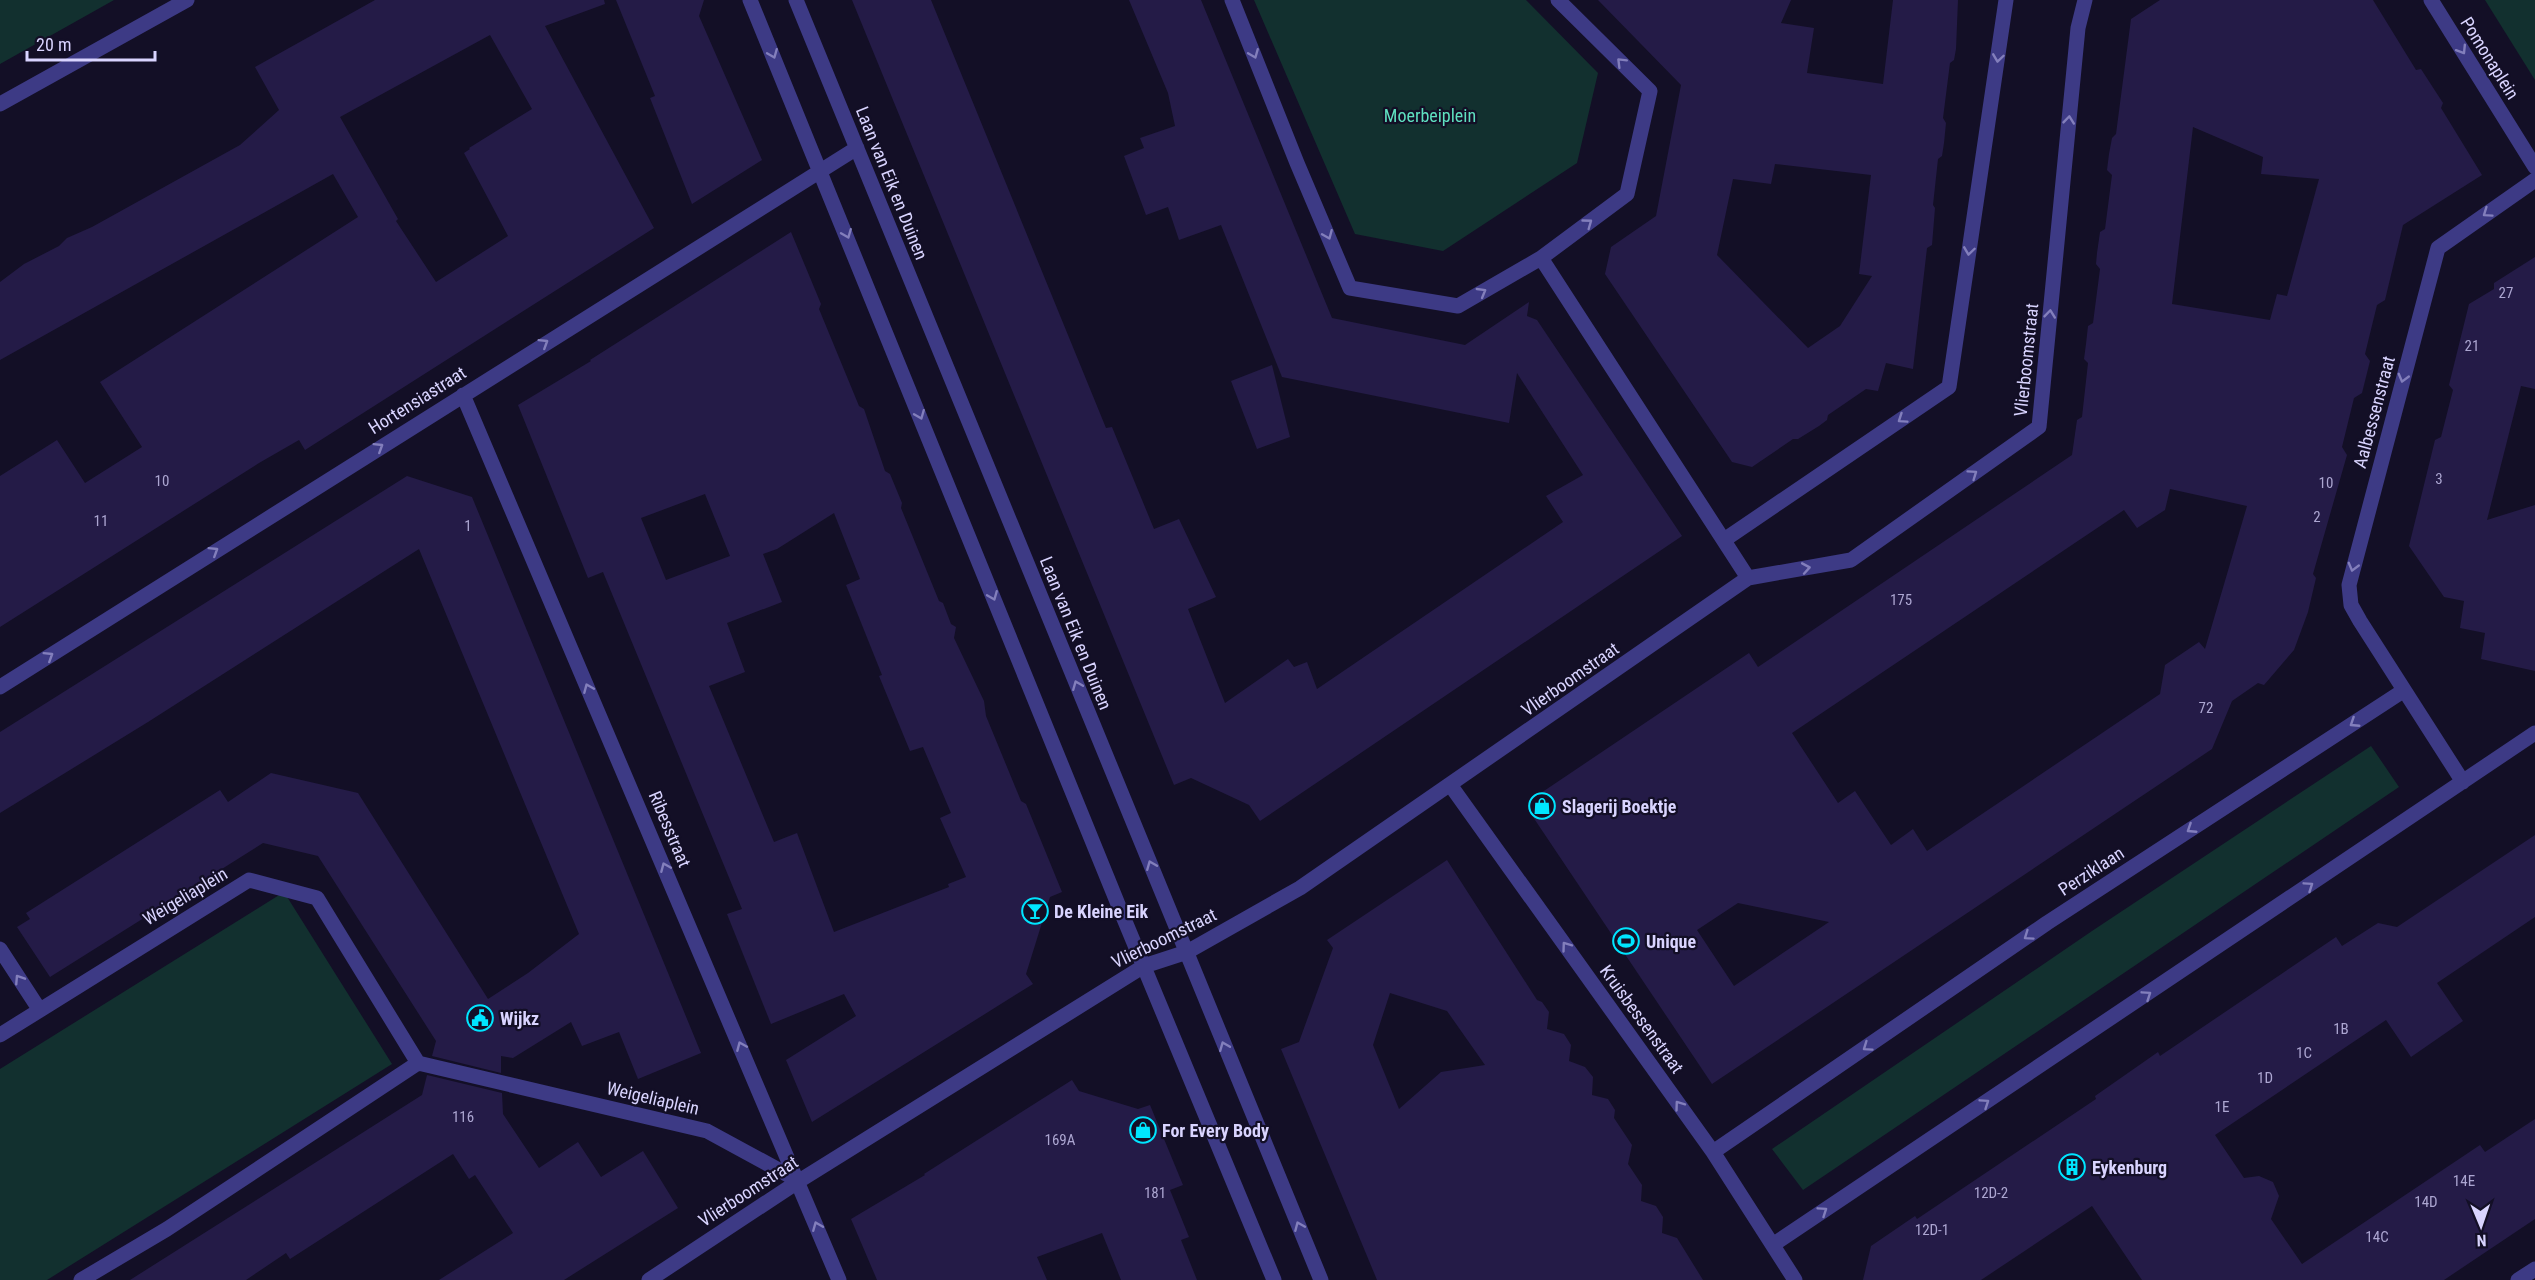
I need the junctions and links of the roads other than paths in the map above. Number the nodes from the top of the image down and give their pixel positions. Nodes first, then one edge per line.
1 (187, 0) edge
2 (750, 0) edge
3 (796, 0) edge
4 (1232, 0) edge
5 (1558, 0) edge
6 (2006, 0) edge
7 (2085, 0) edge
8 (2431, 0) edge
9 (0, 104) edge
10 (857, 148) junction
11 (2535, 167) edge
12 (821, 170) junction
13 (2535, 180) edge
14 (1540, 258) junction
15 (463, 394) junction
16 (1724, 540) junction
17 (1748, 578) junction
18 (0, 687) edge
19 (2403, 691) junction
20 (2535, 734) edge
21 (2463, 782) junction
22 (1451, 786) junction
23 (0, 949) edge
24 (1187, 952) junction
25 (1144, 966) junction
26 (39, 1009) junction
27 (0, 1035) edge
28 (418, 1063) junction
29 (1713, 1152) junction
30 (799, 1181) junction
31 (1774, 1244) junction
32 (2535, 1269) edge
33 (81, 1280) edge
34 (649, 1280) edge
35 (839, 1280) edge
36 (1274, 1280) edge
37 (1321, 1280) edge
38 (1795, 1280) edge
39 (2518, 1280) edge

1 - 9 street
2 -> 12 street
3 - 10 street, Laan van Eik en Duinen
4 -> 14 street
14 -> 5 street
6 -> 16 street
17 -> 7 street, Vlierboomstraat
8 -> 11 street, Pomonaplein
10 - 12 street, Hortensiastraat
24 -> 10 street, Laan van Eik en Duinen
15 -> 12 street, Hortensiastraat
12 -> 25 street
13 -> 19 street, Aalbessenstraat
14 - 16 street
18 -> 15 street, Hortensiastraat
30 -> 15 street, Ribesstraat
16 - 17 street
17 - 22 street, Vlierboomstraat
19 - 21 street
19 -> 29 street, Perziklaan
20 - 21 street
31 -> 21 street
22 - 24 street, Vlierboomstraat
29 -> 22 street, Kruisbessenstraat
26 -> 23 street
24 - 25 street, Vlierboomstraat
37 -> 24 street, Laan van Eik en Duinen
25 - 30 street, Vlierboomstraat
25 - 36 street
26 - 27 street, Weigeliaplein
26 - 28 street, Weigeliaplein
28 - 30 street, Weigeliaplein
28 - 33 street
29 - 31 street, Kruisbessenstraat
30 - 34 street, Vlierboomstraat
35 -> 30 street, Ribesstraat
31 - 38 street, Kruisbessenstraat
32 - 39 street

